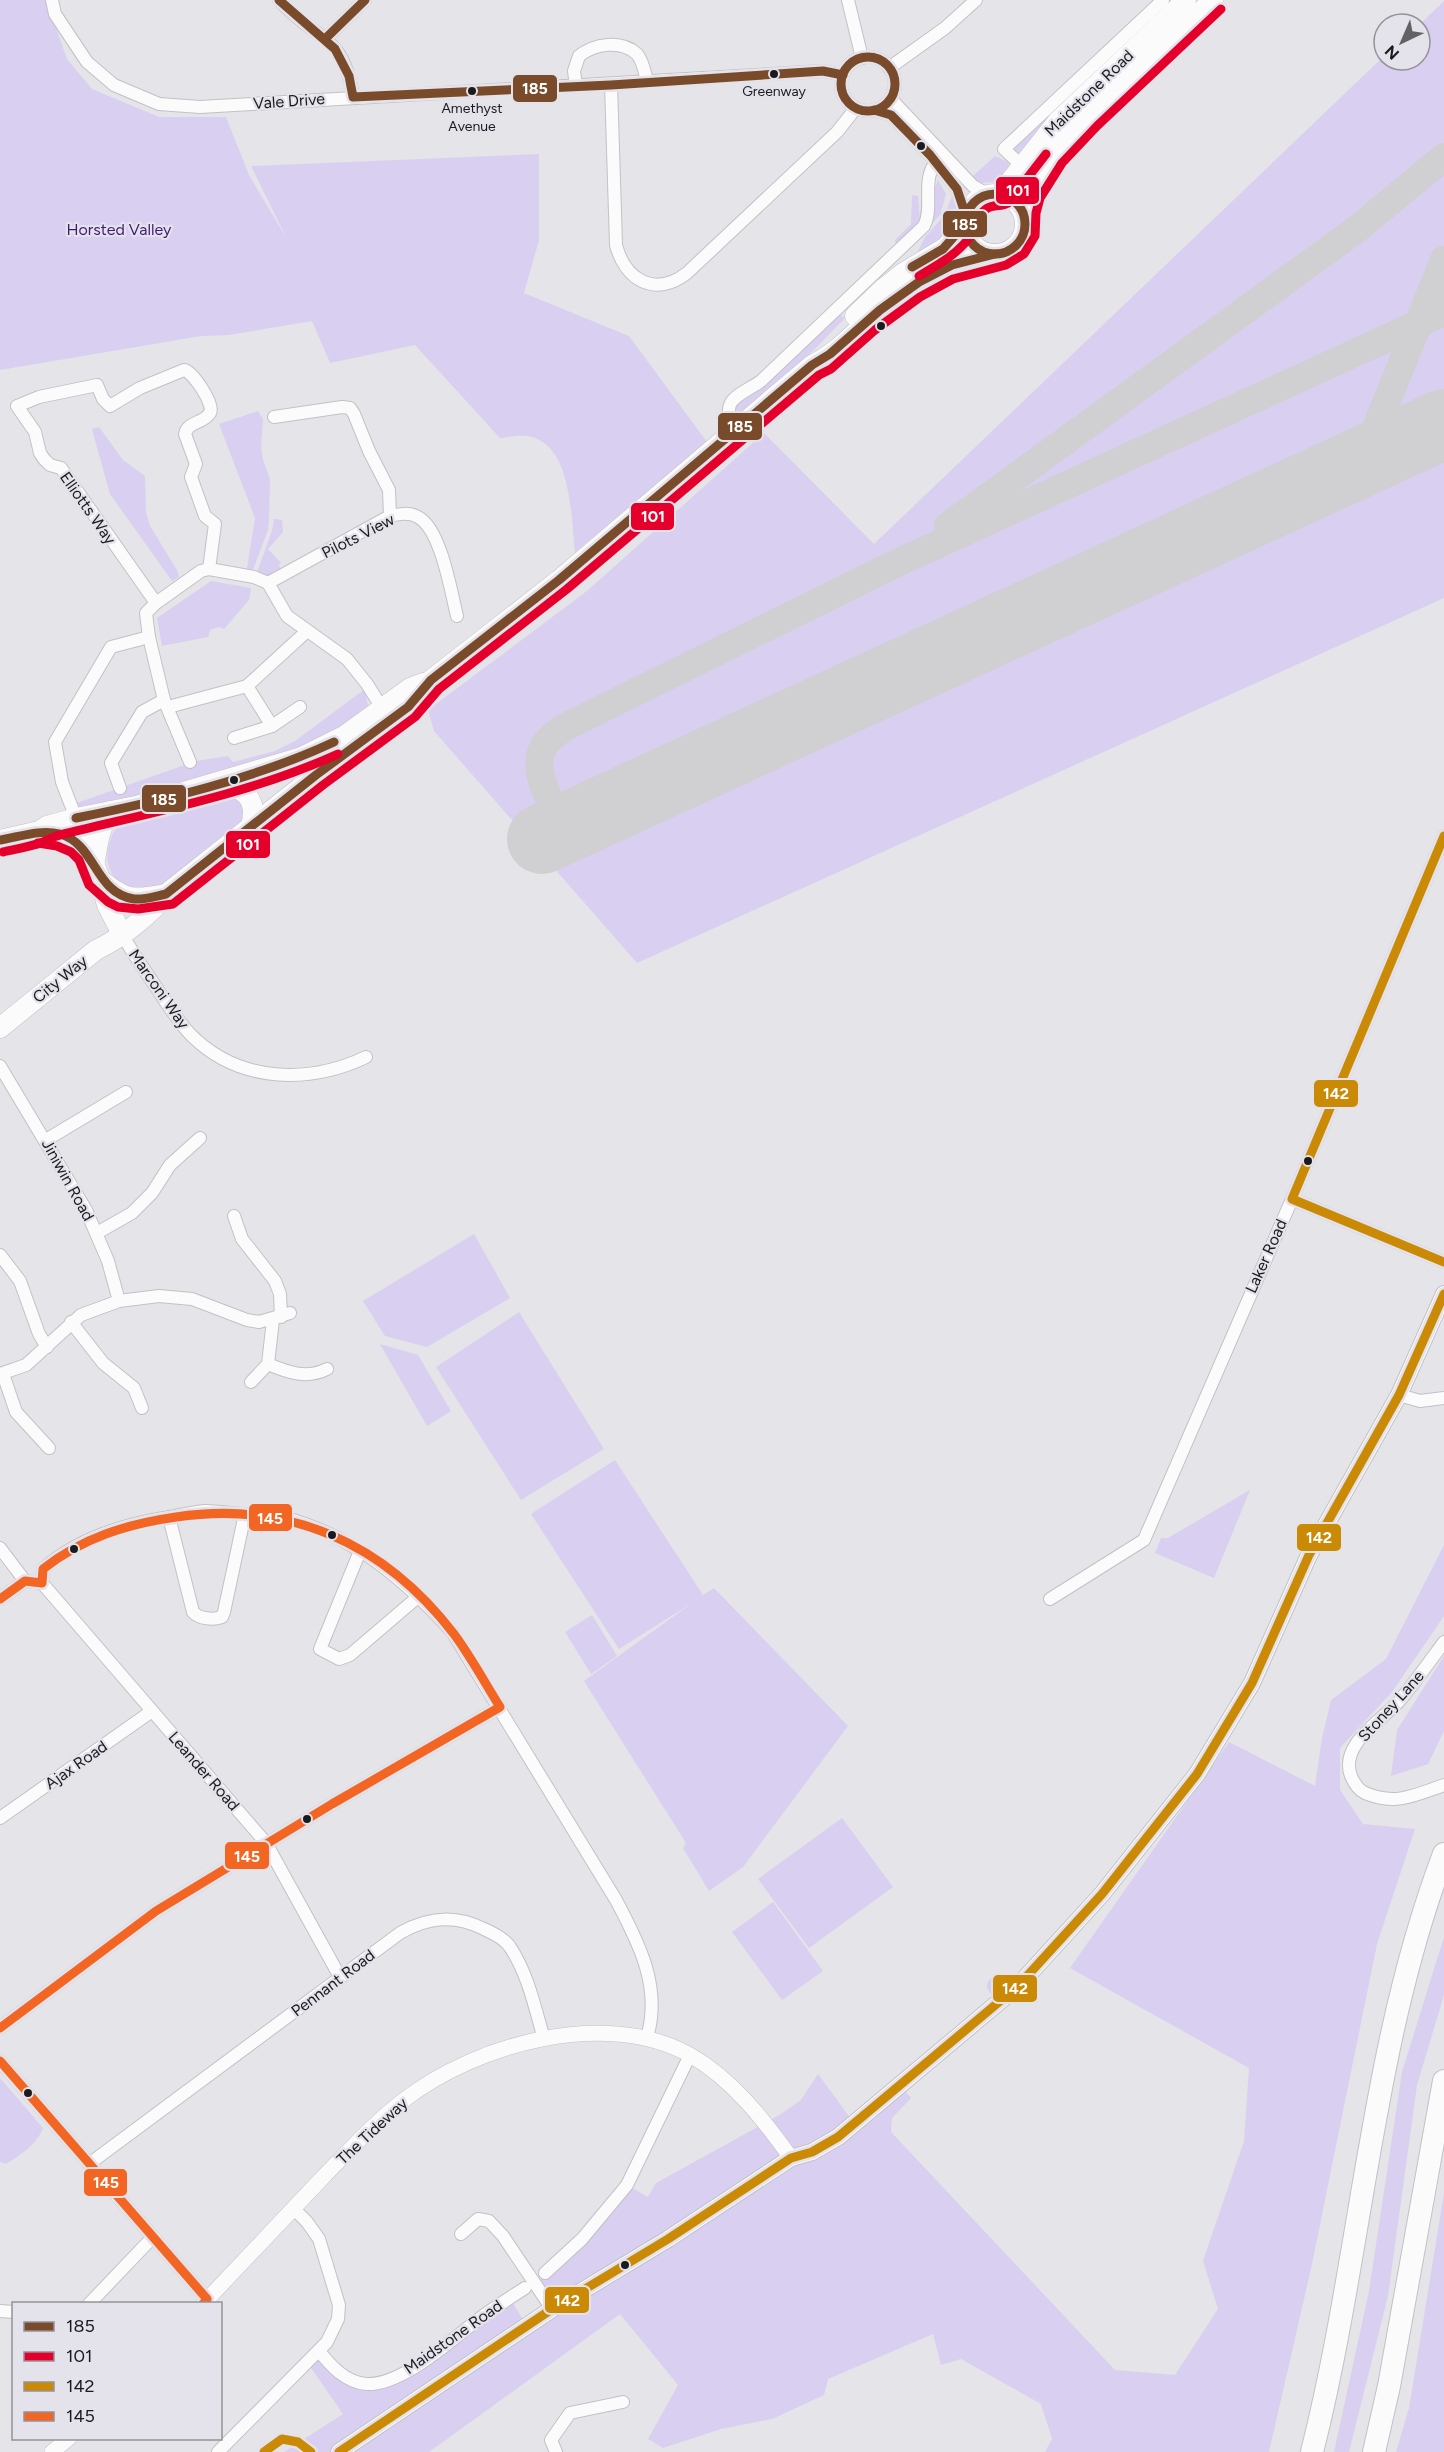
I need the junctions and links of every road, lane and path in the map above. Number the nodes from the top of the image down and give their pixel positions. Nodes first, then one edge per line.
1 (52, 0) edge
2 (279, 0) edge
3 (364, 0) edge
4 (848, 0) edge
5 (976, 0) edge
6 (1163, 0) edge
7 (1186, 0) edge
8 (1213, 0) edge
9 (326, 38) junction
10 (862, 58) junction
11 (889, 68) junction
12 (843, 75) junction
13 (647, 81) junction
14 (611, 85) junction
15 (576, 86) junction
16 (353, 97) junction
17 (891, 99) junction
18 (856, 108) junction
19 (874, 110) junction
20 (1022, 166) junction
21 (939, 167) junction
22 (994, 194) junction
23 (1024, 212) junction
24 (965, 220) junction
25 (995, 254) junction
26 (812, 365) junction
27 (274, 417) dead end
28 (737, 428) junction
29 (390, 516) junction
30 (209, 569) junction
31 (268, 583) junction
32 (156, 603) junction
33 (457, 616) dead end
34 (306, 632) junction
35 (149, 637) junction
36 (431, 680) junction
37 (247, 686) junction
38 (166, 704) junction
39 (300, 707) dead end
40 (382, 708) junction
41 (272, 726) junction
42 (234, 738) dead end
43 (190, 762) dead end
44 (222, 782) junction
45 (120, 788) dead end
46 (111, 811) junction
47 (76, 818) junction
48 (252, 826) junction
49 (39, 831) junction
50 (1444, 836) edge
51 (0, 840) edge
52 (94, 866) junction
53 (166, 894) junction
54 (107, 905) junction
55 (122, 934) junction
56 (96, 950) junction
57 (0, 1028) edge
58 (366, 1057) dead end
59 (0, 1066) edge
60 (126, 1092) dead end
61 (200, 1138) dead end
62 (46, 1140) junction
63 (1292, 1199) junction
64 (234, 1216) dead end
65 (97, 1233) junction
66 (0, 1255) edge
67 (1444, 1262) edge
68 (1444, 1294) edge
69 (119, 1301) junction
70 (281, 1317) junction
71 (71, 1322) junction
72 (47, 1347) junction
73 (268, 1364) junction
74 (327, 1369) dead end
75 (2, 1374) edge
76 (251, 1382) dead end
77 (1399, 1395) junction
78 (1444, 1398) edge
79 (142, 1408) dead end
80 (49, 1448) dead end
81 (245, 1514) junction
82 (169, 1518) junction
83 (0, 1548) edge
84 (360, 1551) junction
85 (25, 1581) junction
86 (42, 1583) junction
87 (419, 1596) junction
88 (0, 1599) edge
89 (1050, 1599) dead end
90 (1444, 1642) edge
91 (500, 1707) junction
92 (152, 1711) junction
93 (1444, 1785) edge
94 (0, 1818) edge
95 (266, 1843) junction
96 (1444, 1854) edge
97 (340, 1977) junction
98 (0, 2028) edge
99 (647, 2037) junction
100 (544, 2039) junction
101 (690, 2055) junction
102 (0, 2061) edge
103 (1444, 2080) edge
104 (791, 2158) junction
105 (89, 2164) junction
106 (293, 2208) junction
107 (461, 2234) dead end
108 (152, 2238) junction
109 (545, 2273) dead end
110 (525, 2288) dead end
111 (205, 2301) edge
112 (91, 2302) edge
113 (552, 2309) junction
114 (319, 2350) junction
115 (623, 2402) dead end
116 (68, 2440) edge
117 (52, 2452) edge
118 (218, 2452) edge
119 (339, 2452) edge
120 (556, 2452) edge
121 (1312, 2452) edge
122 (1374, 2452) edge

1 - 16 street, Vale Drive
2 - 9 street
3 - 9 street
4 - 10 street
5 - 11 street
6 - 20 street
7 - 20 main road, Maidstone Road
8 - 23 main road, Maidstone Road
9 - 16 street
10 - 11 street
10 - 12 street
11 - 17 street
12 - 13 street, Vale Drive
12 - 18 street
13 - 14 street, Vale Drive
13 - 15 street
14 - 15 street, Vale Drive
14 - 18 street
15 - 16 street, Vale Drive
17 - 19 street
17 - 22 street
18 - 19 street
19 - 21 street
20 - 22 main road, Maidstone Road
21 - 24 street
21 - 28 street
22 - 23 main road
22 - 24 main road
23 - 25 main road
24 - 25 main road
24 - 26 main road
25 - 26 main road
26 - 28 main road
27 - 29 street
28 - 36 main road
29 - 31 street, Pilots View
29 - 33 street, Pilots View
30 - 31 street
30 - 32 street
30 - 32 street, Elliotts Way
31 - 34 street
32 - 35 street
34 - 37 street
34 - 40 street
35 - 38 street
35 - 47 street
36 - 40 main road
36 - 48 main road
37 - 38 street
37 - 41 street
38 - 43 street
38 - 45 street
39 - 41 street
40 - 44 main road
41 - 42 street
44 - 46 main road
44 - 48 main road
46 - 47 main road
46 - 52 main road
47 - 49 main road
47 - 52 main road
48 - 53 main road
49 - 51 main road
49 - 52 main road
50 - 63 street, Laker Road
52 - 53 main road
52 - 54 main road
53 - 55 main road
54 - 55 main road
54 - 56 main road
55 - 56 main road, City Way
55 - 58 street, Marconi Way
56 - 57 main road, City Way
59 - 62 street, Jiniwin Road
60 - 62 street
61 - 65 street
62 - 65 street, Jiniwin Road
63 - 67 street
63 - 89 street, Laker Road
64 - 70 street
65 - 69 street, Jiniwin Road
66 - 72 street
68 - 77 main road, Maidstone Road
69 - 70 street
69 - 71 street
70 - 73 street
71 - 72 street
71 - 79 street
72 - 75 street
73 - 74 street
73 - 76 street
75 - 80 street
77 - 78 street
77 - 104 main road, Maidstone Road
81 - 82 street
81 - 82 street
81 - 84 street
82 - 86 street
83 - 85 street
84 - 87 street
84 - 87 street
85 - 86 street
85 - 88 street
86 - 92 street, Leander Road
87 - 91 street
90 - 93 street, Stoney Lane
91 - 95 street
91 - 99 street
92 - 94 street, Ajax Road
92 - 95 street, Leander Road
95 - 97 street, Leander Road
95 - 98 street
96 - 121 highway
97 - 100 street, Pennant Road
97 - 105 street, Pennant Road
99 - 100 street, The Tideway
99 - 101 street, The Tideway
100 - 106 street, The Tideway
101 - 104 street, The Tideway
101 - 109 street
102 - 105 street
103 - 122 highway
104 - 113 main road, Maidstone Road
105 - 108 street
106 - 111 street, The Tideway
106 - 114 street
107 - 113 street
108 - 111 street
108 - 112 street
110 - 114 street, Maidstone Road
113 - 119 main road, Maidstone Road
114 - 118 street
115 - 120 street
116 - 117 street

